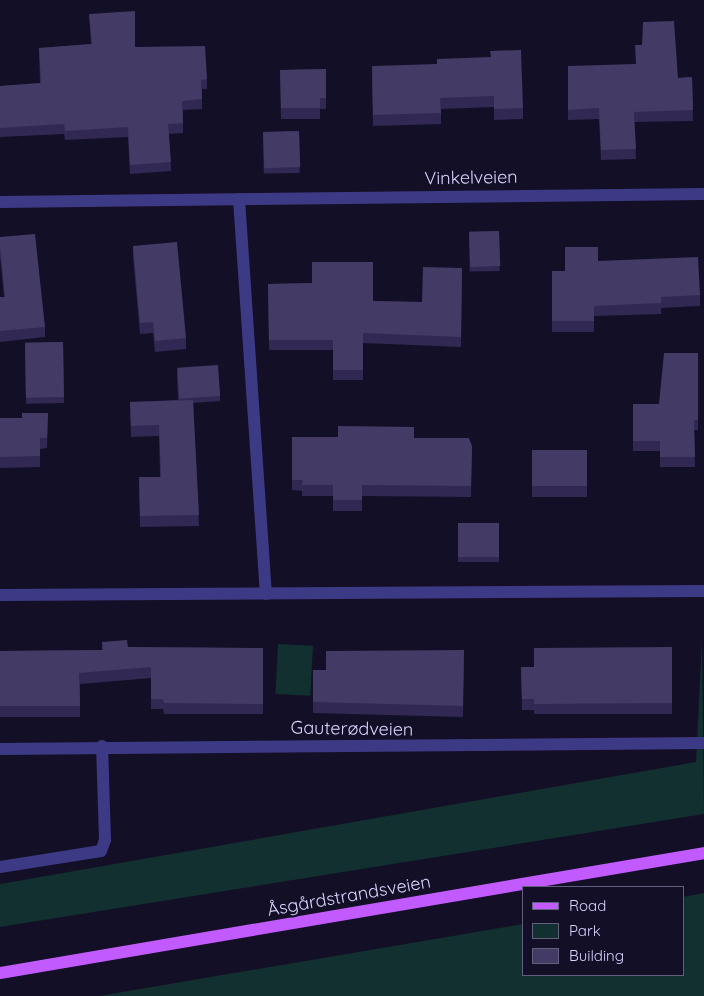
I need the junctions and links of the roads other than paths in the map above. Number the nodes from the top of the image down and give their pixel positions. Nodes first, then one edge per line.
1 (704, 194) edge
2 (239, 200) junction
3 (0, 202) edge
4 (704, 591) edge
5 (266, 594) junction
6 (0, 595) edge
7 (704, 743) edge
8 (102, 746) junction
9 (0, 749) edge
10 (704, 853) edge
11 (0, 867) edge
12 (0, 973) edge

1 - 2 street, Vinkelveien
2 - 3 street, Vinkelveien
2 - 5 street
4 - 5 street
5 - 6 street
7 - 8 street, Gauterødveien
8 - 9 street, Gauterødveien
8 - 11 street
10 - 12 main road, Åsgårdstrandsveien

